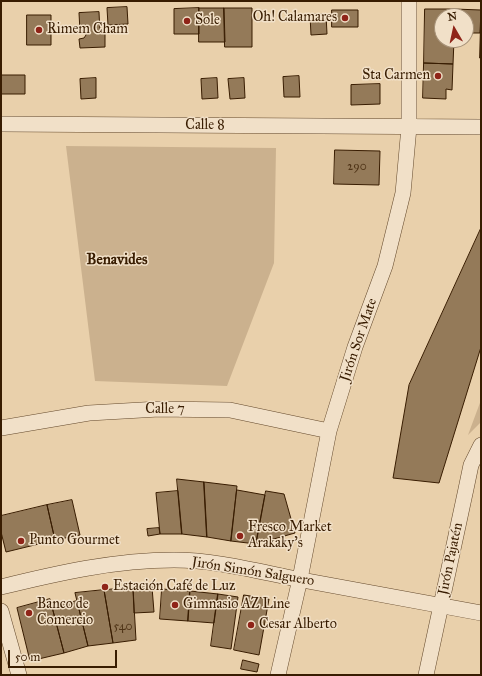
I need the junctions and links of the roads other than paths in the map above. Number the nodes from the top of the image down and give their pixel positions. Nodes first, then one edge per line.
1 (409, 1) edge
2 (1, 124) edge
3 (409, 126) junction
4 (481, 127) edge
5 (1, 428) edge
6 (329, 431) junction
7 (481, 445) edge
8 (300, 579) junction
9 (1, 587) edge
10 (441, 605) junction
11 (1, 611) edge
12 (481, 613) edge
13 (19, 675) edge
14 (278, 675) edge
15 (426, 675) edge

1 - 3 street, Jirón Sor Mate
2 - 3 street, Calle 8
3 - 4 street, Calle 8
3 - 6 street, Jirón Sor Mate
5 - 6 street, Calle 7
6 - 8 street, Jirón Sor Mate
7 - 10 street, Jirón Pajatén
8 - 9 street, Jirón Simón Salguero
8 - 10 street, Jirón Simón Salguero
8 - 14 street, Jirón Sor Mate
10 - 12 street, Jirón Simón Salguero
10 - 15 street, Jirón Pajatén
11 - 13 street

